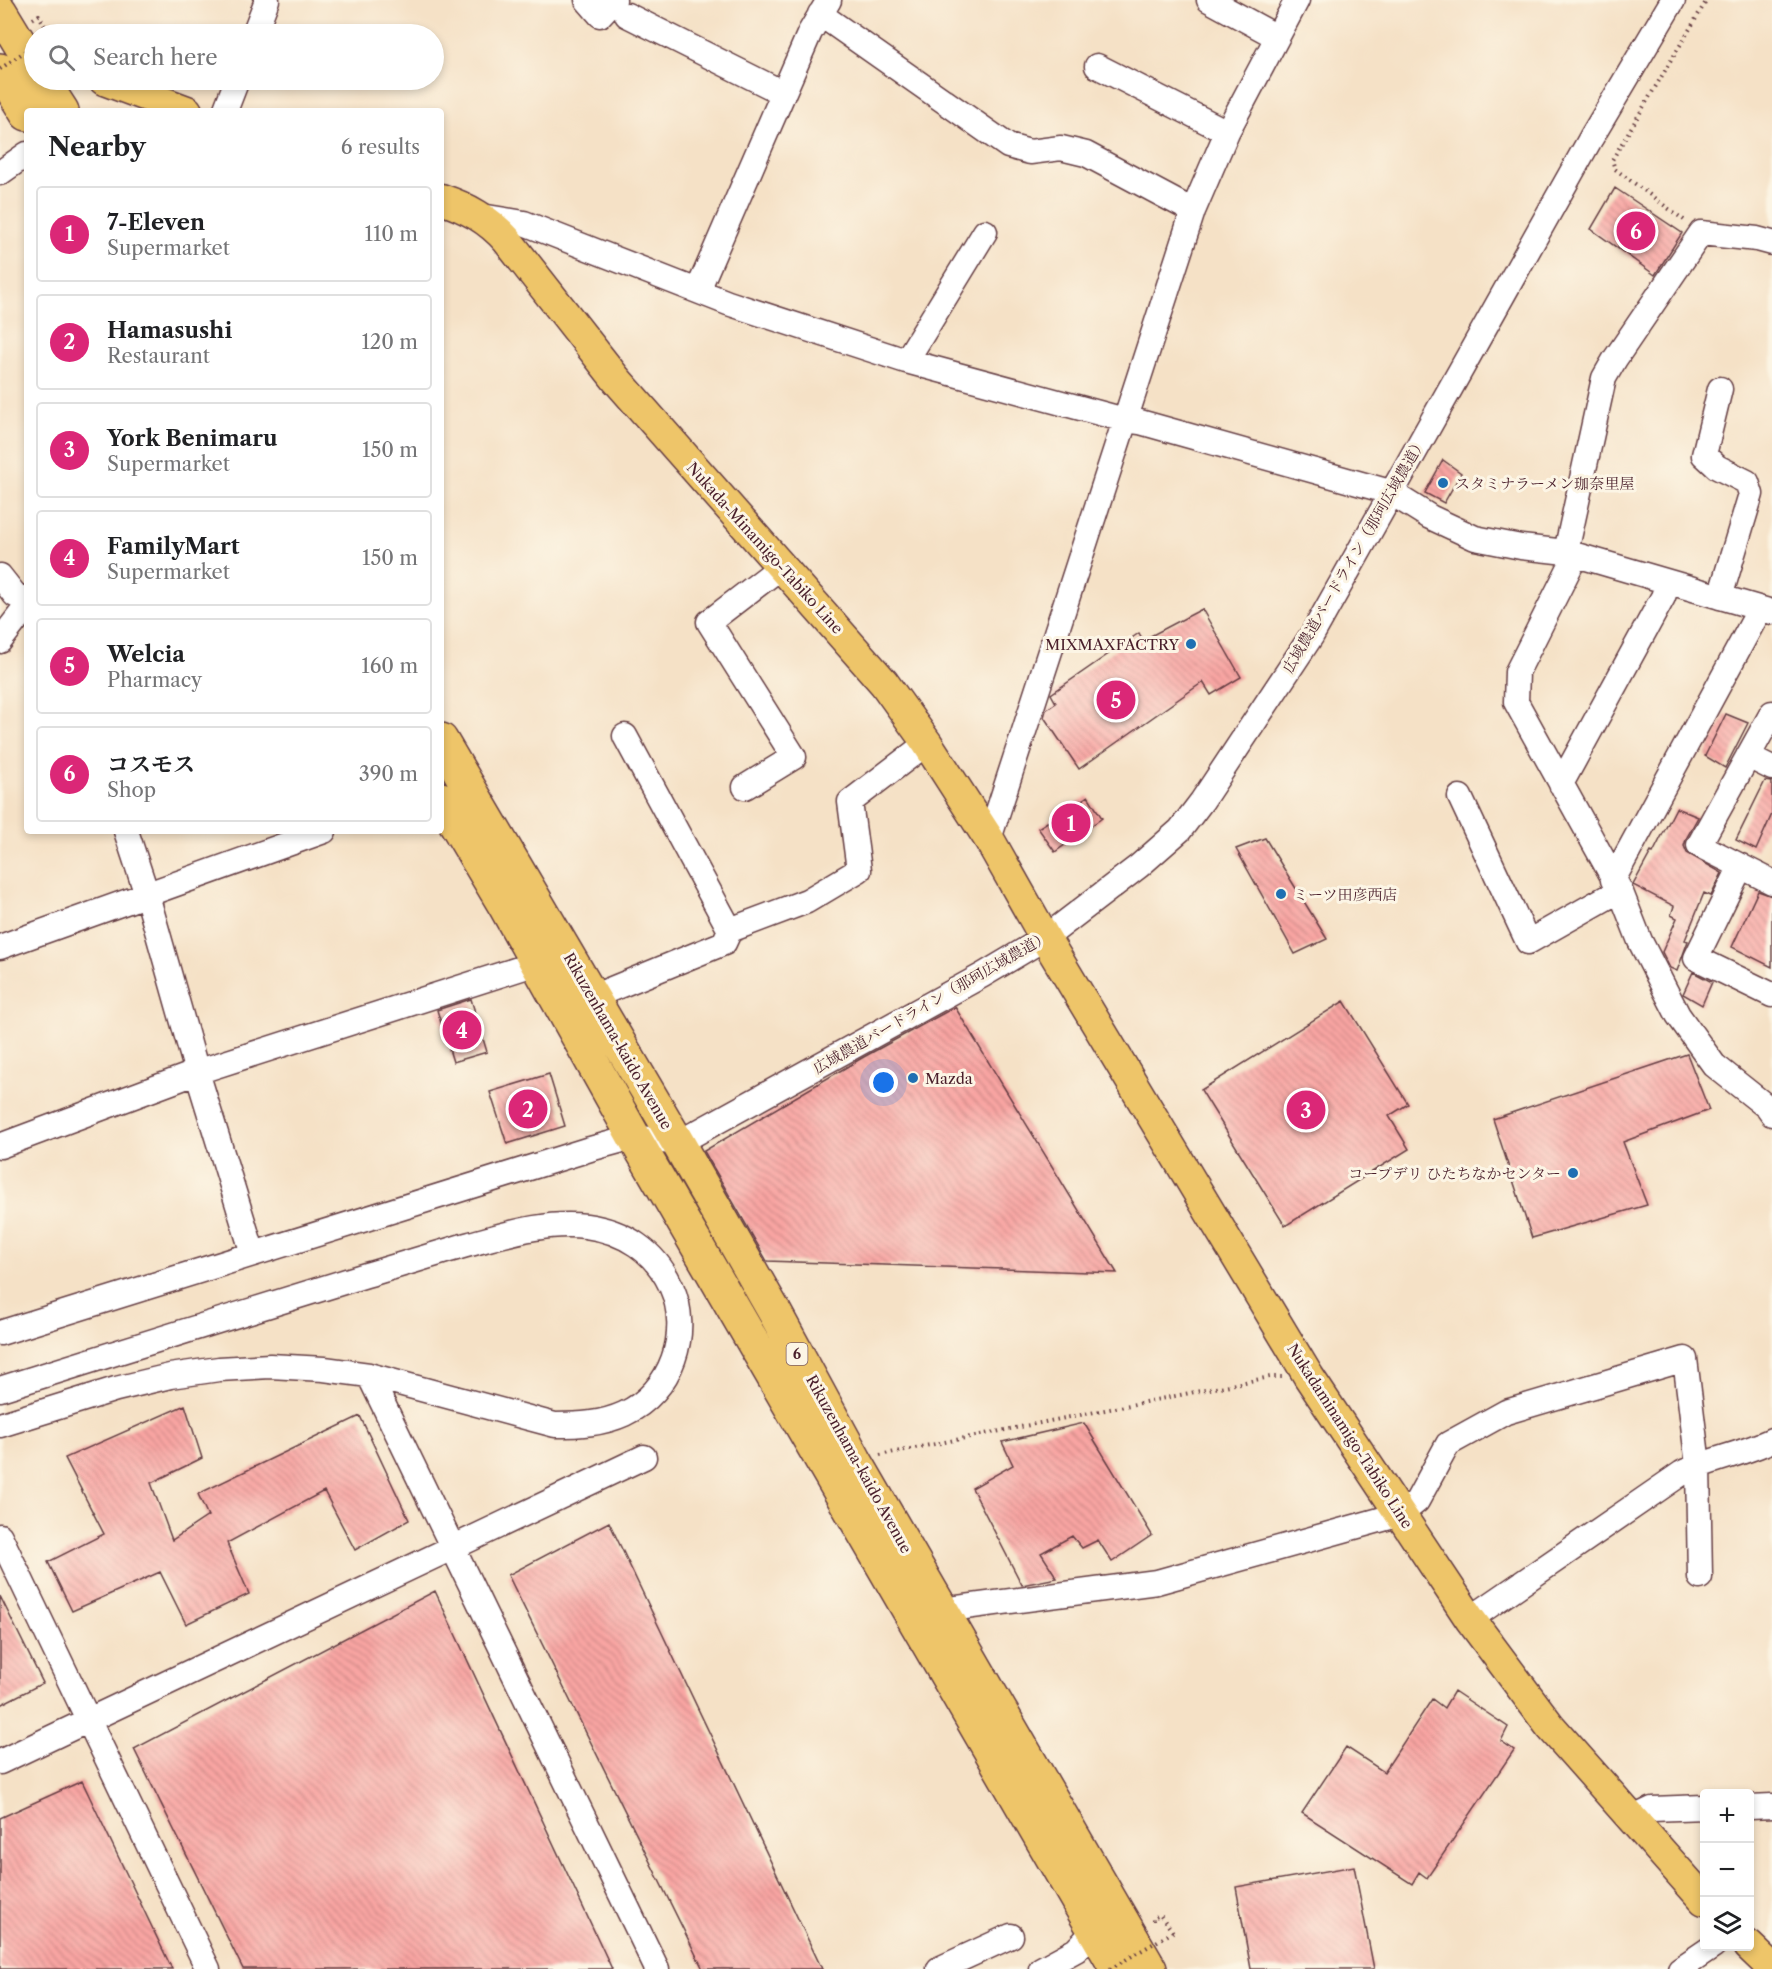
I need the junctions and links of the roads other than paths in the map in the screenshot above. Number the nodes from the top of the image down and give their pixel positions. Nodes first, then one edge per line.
1 (267, 0) edge
2 (587, 0) edge
3 (1209, 0) edge
4 (1297, 0) edge
5 (1674, 0) edge
6 (825, 7) edge
7 (620, 8) edge
8 (0, 11) edge
9 (258, 24) edge
10 (1277, 37) junction
11 (24, 51) edge
12 (1097, 66) dead end
13 (29, 90) edge
14 (131, 90) edge
15 (233, 90) edge
16 (783, 93) junction
17 (57, 108) edge
18 (179, 108) edge
19 (226, 108) edge
20 (1227, 132) junction
21 (24, 156) edge
22 (0, 172) edge
23 (444, 200) edge
24 (1193, 211) junction
25 (481, 216) junction
26 (985, 232) dead end
27 (1772, 243) edge
28 (698, 290) junction
29 (906, 361) junction
30 (1720, 389) dead end
31 (1125, 420) junction
32 (1390, 492) junction
33 (1571, 554) junction
34 (782, 566) junction
35 (0, 576) edge
36 (1668, 582) junction
37 (1720, 597) junction
38 (24, 598) edge
39 (24, 610) edge
40 (1766, 610) edge
41 (0, 641) edge
42 (1772, 713) edge
43 (624, 736) dead end
44 (927, 742) junction
45 (1748, 756) junction
46 (444, 758) edge
47 (1772, 768) edge
48 (1561, 784) junction
49 (745, 787) dead end
50 (449, 789) edge
51 (1460, 798) dead end
52 (127, 834) edge
53 (316, 834) edge
54 (989, 840) junction
55 (1741, 866) junction
56 (1772, 882) edge
57 (1617, 885) junction
58 (147, 895) junction
59 (730, 930) junction
60 (1045, 938) junction
61 (0, 947) edge
62 (537, 963) junction
63 (1772, 995) edge
64 (592, 997) junction
65 (197, 1072) junction
66 (1772, 1114) edge
67 (634, 1137) junction
68 (678, 1143) junction
69 (0, 1146) edge
70 (253, 1254) junction
71 (0, 1333) edge
72 (369, 1375) junction
73 (0, 1389) edge
74 (0, 1425) edge
75 (1772, 1440) edge
76 (644, 1457) dead end
77 (1698, 1465) junction
78 (1401, 1514) junction
79 (0, 1536) edge
80 (453, 1547) junction
81 (1700, 1577) dead end
82 (942, 1610) junction
83 (1470, 1619) junction
84 (90, 1720) junction
85 (0, 1762) edge
86 (1772, 1806) edge
87 (1754, 1807) edge
88 (1700, 1808) edge
89 (1631, 1819) junction
90 (1701, 1897) edge
91 (1107, 1924) junction
92 (1011, 1936) dead end
93 (1708, 1951) edge
94 (1753, 1951) edge
95 (1772, 1968) edge
96 (208, 1969) edge
97 (657, 1969) edge
98 (939, 1969) edge
99 (1041, 1969) edge
100 (1117, 1969) edge
101 (1150, 1969) edge
102 (1680, 1969) edge

1 - 9 street
2 - 7 street
3 - 10 street
4 - 10 street
5 - 32 street, 広域農道バードライン（那珂広域農道）
6 - 16 street
6 - 24 street
7 - 16 street
8 - 11 highway
10 - 20 street
12 - 20 street
13 - 17 highway
14 - 18 main road
15 - 19 street
16 - 28 street
20 - 24 street
21 - 22 street
23 - 25 main road, Nukada-Minamigo-Tabiko Line
24 - 31 street
25 - 28 street
25 - 34 main road, Nukada-Minamigo-Tabiko Line
26 - 29 street
27 - 33 street
28 - 29 street
29 - 31 street
30 - 37 street
31 - 32 street
31 - 54 street
32 - 33 street
32 - 60 street, 広域農道バードライン（那珂広域農道）
33 - 36 street
33 - 48 street
34 - 44 main road, Nukada-Minamigo-Tabiko Line
34 - 49 street
35 - 38 street
36 - 37 street
36 - 48 street
37 - 40 street
39 - 41 street
40 - 57 street
42 - 45 street
43 - 59 street
44 - 54 main road, Nukada-Minamigo-Tabiko Line
44 - 59 street
45 - 47 street
45 - 55 street
46 - 50 highway, Rikuzenhama-kaido Avenue / 6
48 - 57 street
50 - 62 highway, Rikuzenhama-kaido Avenue / 6
50 - 64 highway, Rikuzenhama-kaido Avenue / 6
51 - 57 street
52 - 58 street
53 - 58 street
54 - 60 main road, Nukada-Minamigo-Tabiko Line
55 - 56 street
55 - 63 street
57 - 66 street
58 - 61 street
58 - 65 street
59 - 64 street
60 - 68 street, 広域農道バードライン（那珂広域農道）
60 - 78 main road, Nukadaminamigo-Tabiko Line
62 - 65 street
62 - 67 highway, Rikuzenhama-kaido Avenue / 6
64 - 68 highway, Rikuzenhama-kaido Avenue / 6
65 - 69 street
65 - 70 street
67 - 68 street
67 - 70 street
67 - 91 highway, Rikuzenhama-kaido Avenue / 6
68 - 82 highway, Rikuzenhama-kaido Avenue / 6
70 - 71 street
72 - 73 street
72 - 74 street
72 - 80 street
75 - 77 street
76 - 80 street
77 - 78 street
77 - 81 street
77 - 83 street
78 - 82 street
78 - 83 main road, Nukadaminamigo-Tabiko Line
79 - 84 street
80 - 84 street
80 - 97 street
82 - 91 highway, Rikuzenhama-kaido Avenue / 6
83 - 89 main road, Nukadaminamigo-Tabiko Line
84 - 85 street
84 - 96 street
86 - 87 street
88 - 89 street
89 - 90 main road, Nukadaminamigo-Tabiko Line
91 - 99 street
91 - 100 highway, Rikuzenhama-kaido Avenue / 6
91 - 101 highway, Rikuzenhama-kaido Avenue / 6
92 - 98 street
93 - 102 street
94 - 95 main road

